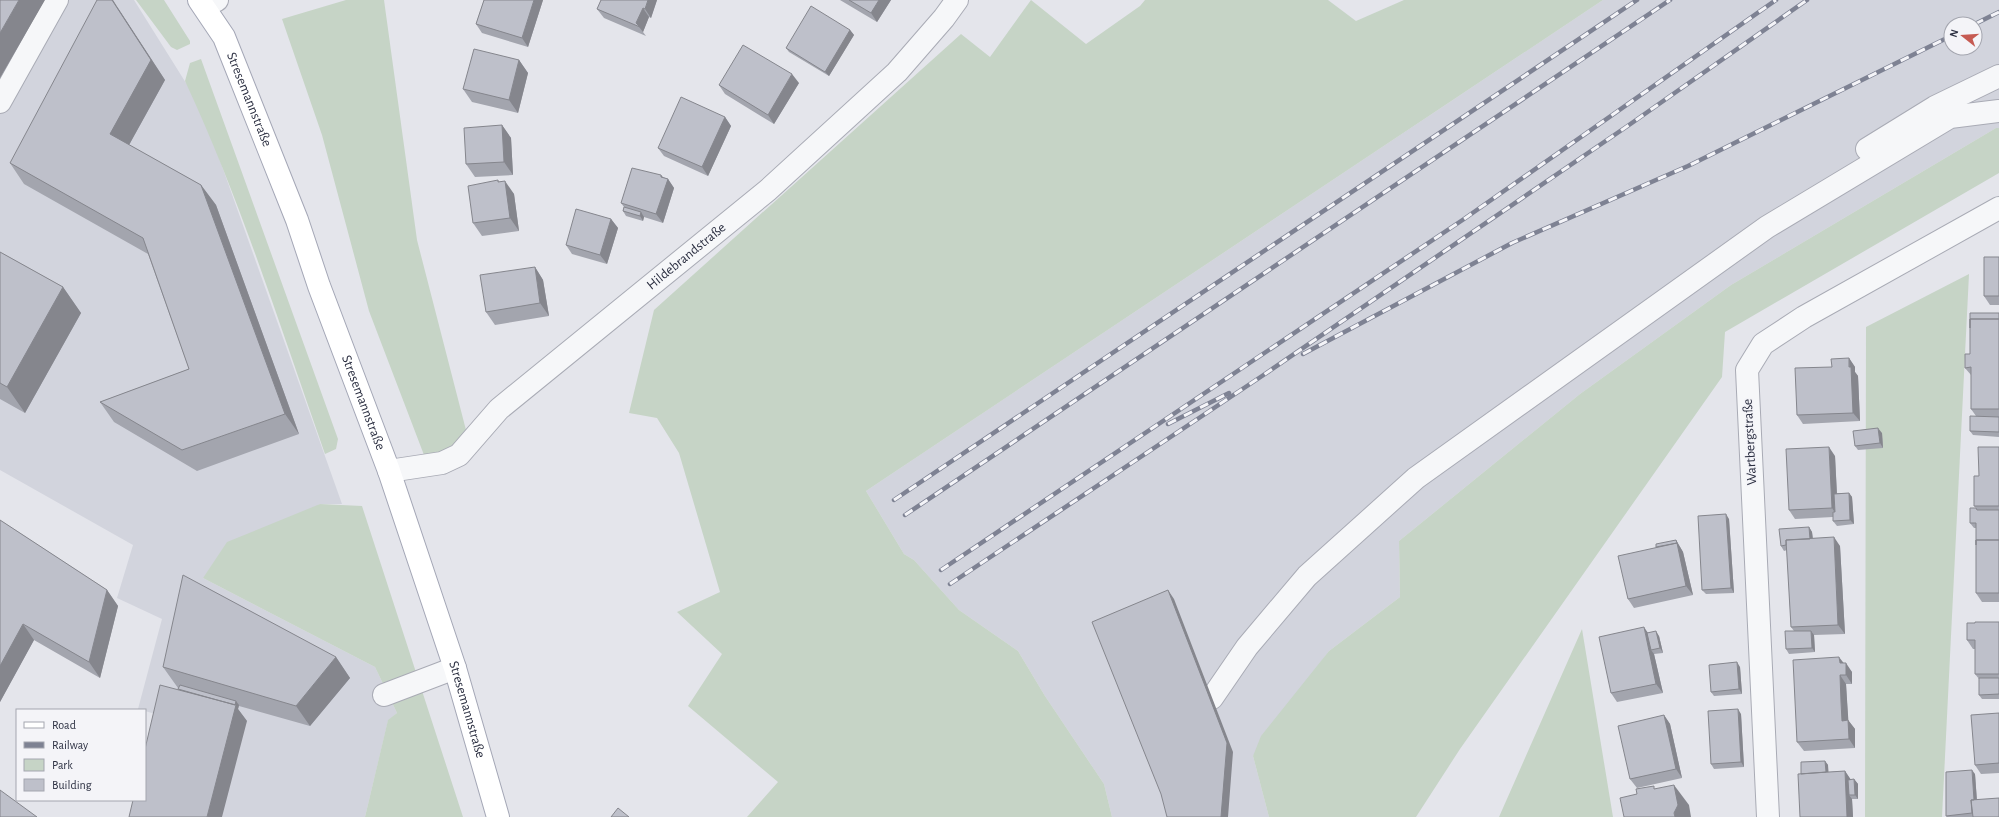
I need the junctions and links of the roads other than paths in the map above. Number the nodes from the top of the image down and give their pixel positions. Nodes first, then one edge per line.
1 (57, 0) edge
2 (957, 0) edge
3 (206, 1) edge
4 (1999, 76) edge
5 (0, 102) edge
6 (1999, 111) edge
7 (1801, 206) junction
8 (1999, 208) edge
9 (389, 471) junction
10 (455, 668) junction
11 (384, 695) dead end
12 (1212, 698) dead end
13 (498, 817) edge
14 (1768, 817) edge

1 - 5 street
2 - 9 street, Hildebrandstraße
3 - 9 main road, Stresemannstraße
4 - 7 street
6 - 7 street
7 - 12 street
8 - 14 street, Wartbergstraße
9 - 10 main road, Stresemannstraße
10 - 11 street
10 - 13 main road, Stresemannstraße

